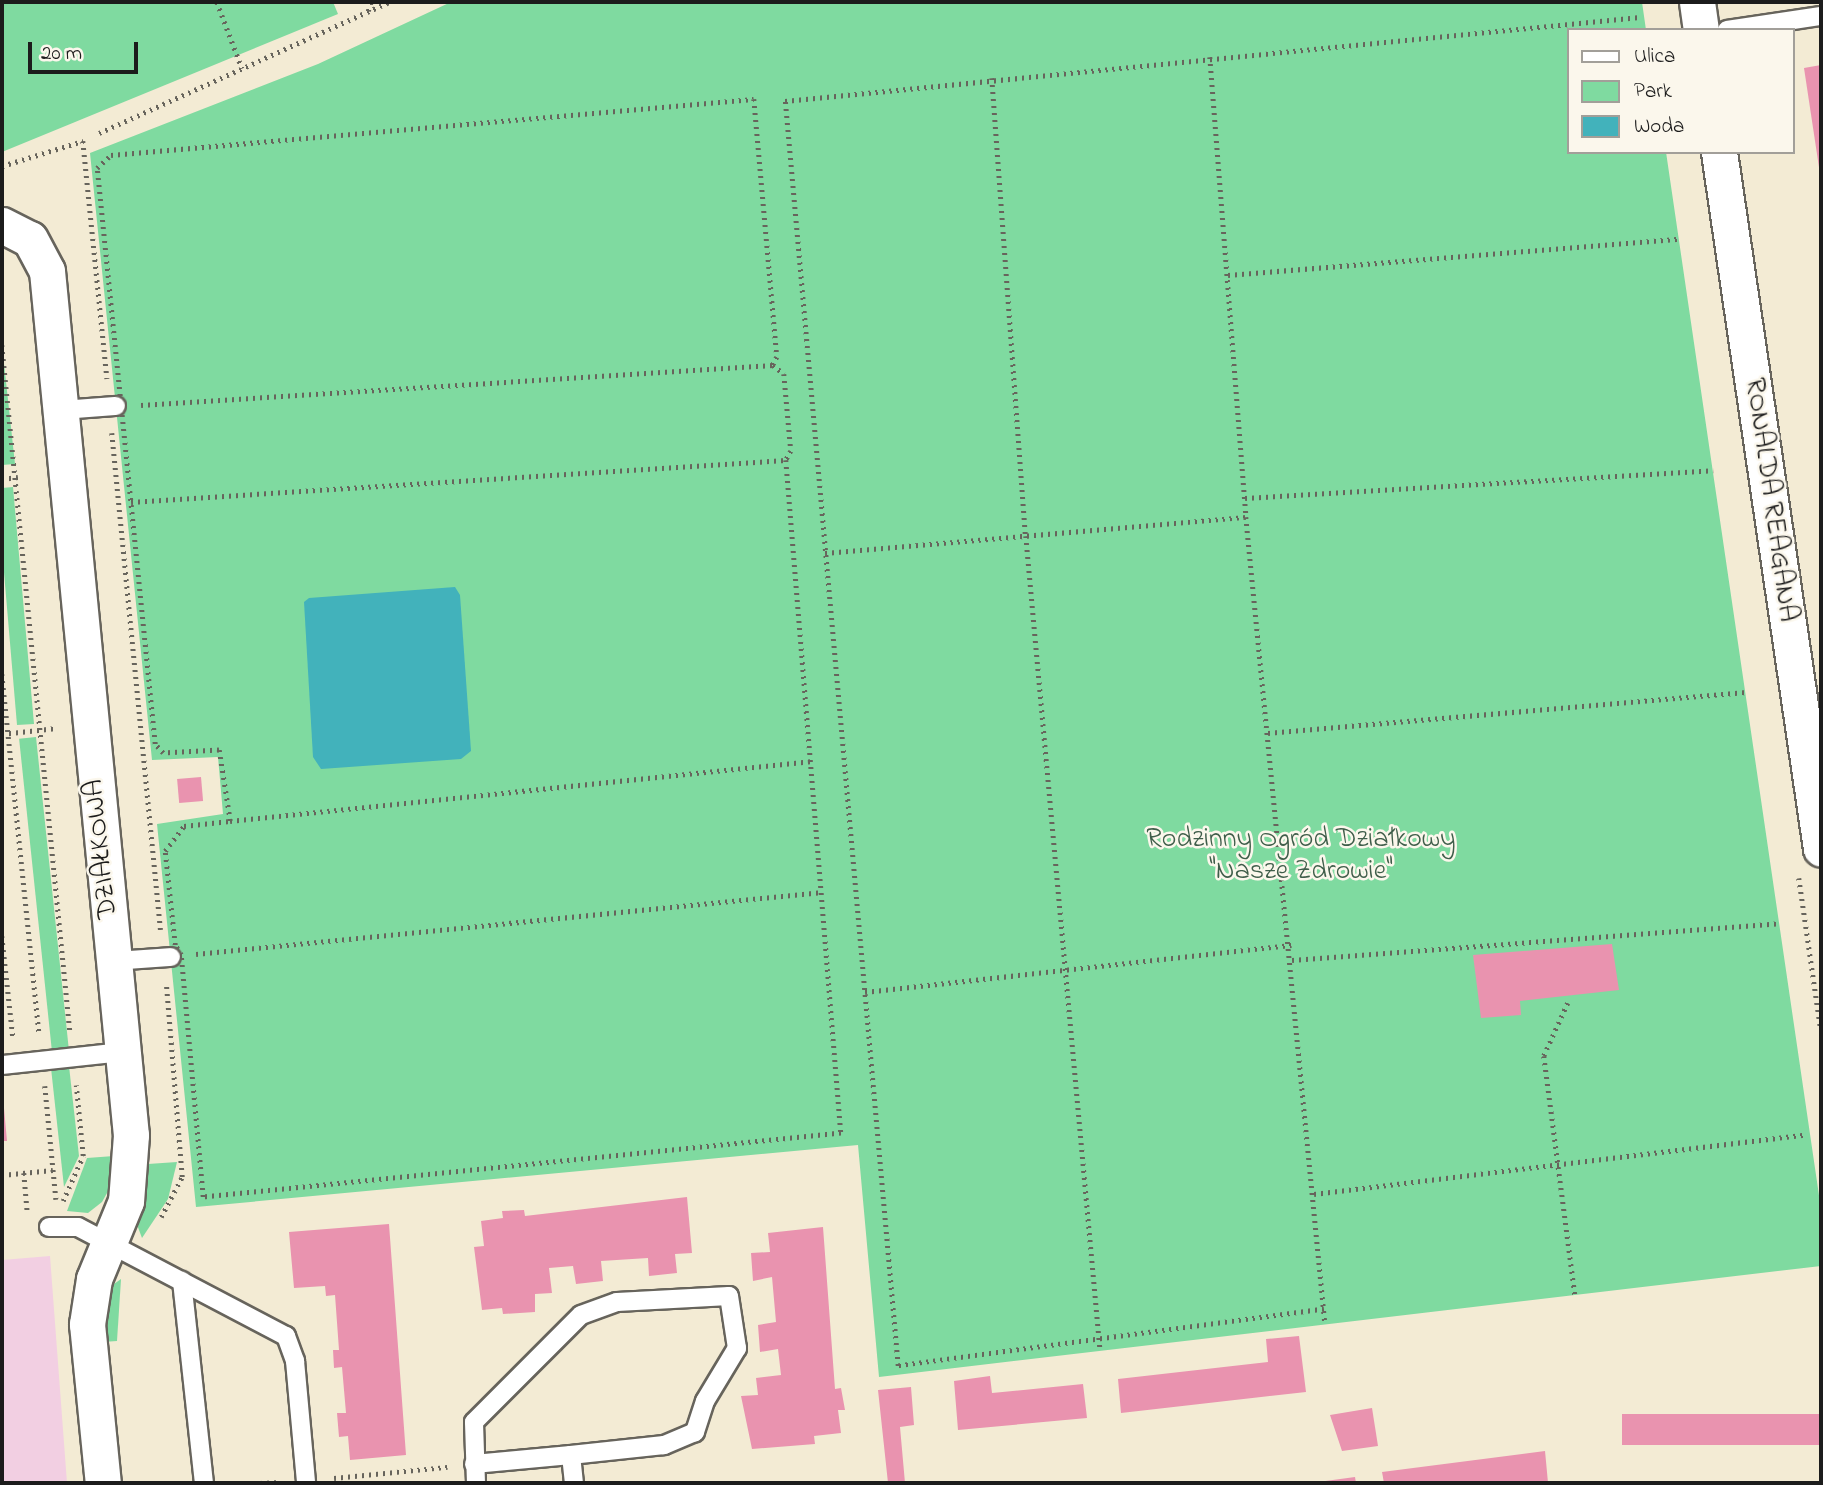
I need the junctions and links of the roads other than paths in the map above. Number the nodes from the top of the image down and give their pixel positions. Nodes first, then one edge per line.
1 (1697, 2) edge
2 (1821, 16) edge
3 (1702, 28) edge
4 (1740, 28) edge
5 (1719, 154) edge
6 (5, 225) edge
7 (118, 406) road end
8 (61, 410) junction
9 (1821, 849) edge
10 (176, 956) road end
11 (114, 961) junction
12 (122, 1052) junction
13 (9, 1064) edge
14 (53, 1220) road end
15 (108, 1245) junction
16 (182, 1281) junction
17 (571, 1455) junction
18 (474, 1464) junction
19 (306, 1482) edge
20 (103, 1483) edge
21 (204, 1483) edge
22 (476, 1483) edge
23 (574, 1483) edge

1 - 3 street
2 - 4 lane
5 - 9 street, RONALDA REAGANA
6 - 8 street, DZIAŁKOWA
7 - 8 lane
8 - 11 street, DZIAŁKOWA
10 - 11 lane
11 - 12 street, DZIAŁKOWA
12 - 13 lane
12 - 15 street, DZIAŁKOWA
14 - 15 lane
15 - 16 lane
15 - 20 street, DZIAŁKOWA
16 - 19 lane
16 - 21 lane
17 - 18 lane
17 - 18 lane
17 - 23 lane
18 - 22 lane

